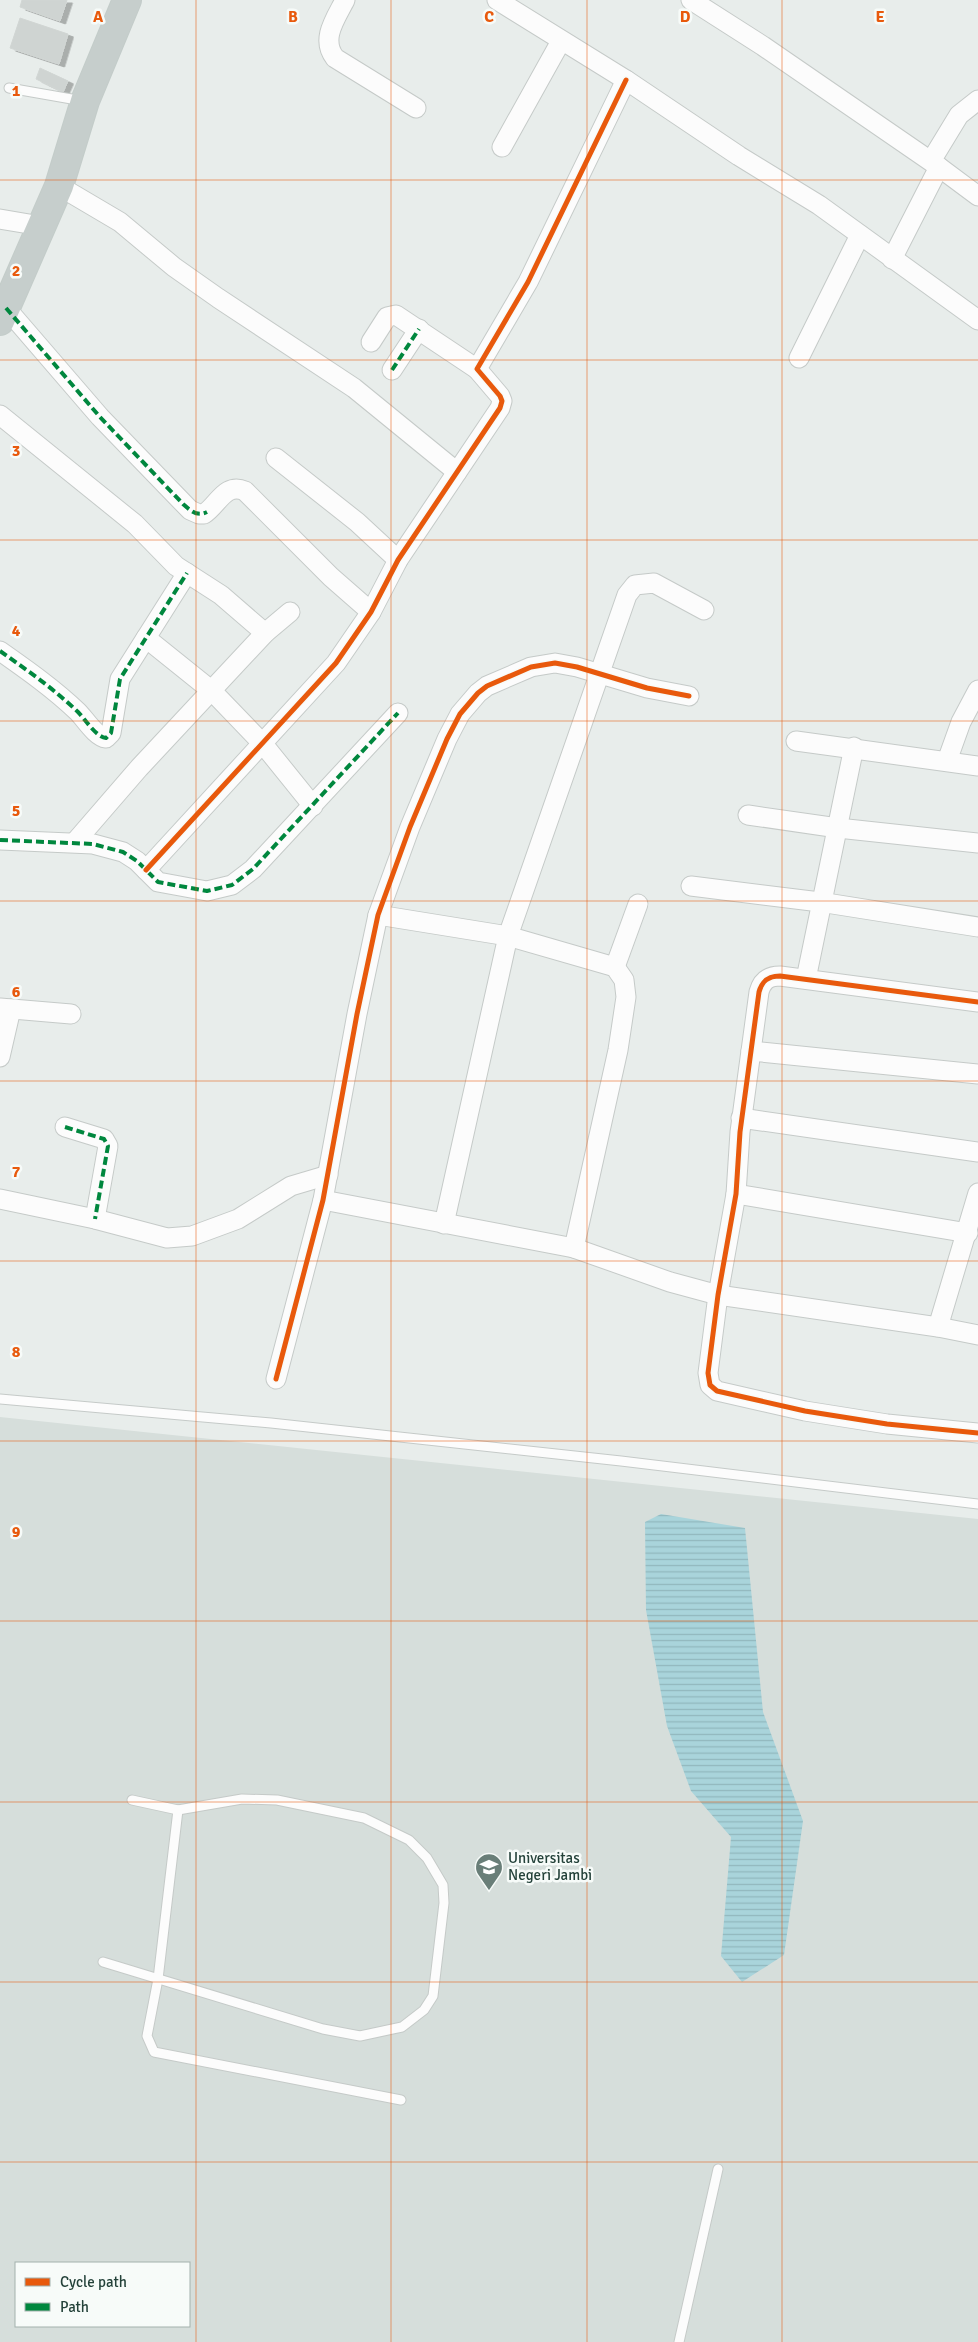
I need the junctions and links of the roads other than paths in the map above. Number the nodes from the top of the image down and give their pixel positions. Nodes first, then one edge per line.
1 (127, 0) edge
2 (345, 0) edge
3 (497, 0) edge
4 (691, 0) edge
5 (561, 41) junction
6 (626, 80) junction
7 (9, 88) dead end
8 (978, 100) edge
9 (85, 102) junction
10 (416, 108) dead end
11 (502, 147) dead end
12 (935, 164) junction
13 (59, 186) junction
14 (978, 196) edge
15 (0, 219) edge
16 (41, 226) junction
17 (860, 235) junction
18 (892, 259) junction
19 (3, 314) edge
20 (978, 320) edge
21 (419, 329) junction
22 (371, 342) dead end
23 (799, 358) dead end
24 (477, 369) junction
25 (392, 370) dead end
26 (0, 415) edge
27 (276, 458) dead end
28 (457, 472) junction
29 (398, 560) junction
30 (187, 573) junction
31 (704, 610) dead end
32 (290, 612) dead end
33 (371, 612) junction
34 (265, 633) junction
35 (146, 638) junction
36 (0, 651) edge
37 (600, 674) junction
38 (212, 690) junction
39 (978, 690) edge
40 (689, 696) dead end
41 (398, 713) dead end
42 (796, 741) dead end
43 (263, 744) junction
44 (854, 747) junction
45 (947, 761) junction
46 (978, 766) edge
47 (314, 806) junction
48 (748, 815) dead end
49 (838, 828) junction
50 (0, 840) edge
51 (75, 842) junction
52 (978, 842) edge
53 (146, 870) junction
54 (691, 886) dead end
55 (820, 902) junction
56 (638, 904) dead end
57 (378, 915) junction
58 (978, 927) edge
59 (508, 936) junction
60 (616, 967) junction
61 (806, 979) junction
62 (978, 1002) edge
63 (6, 1008) edge
64 (71, 1014) dead end
65 (751, 1051) junction
66 (0, 1057) edge
67 (978, 1074) edge
68 (741, 1118) junction
69 (65, 1127) dead end
70 (978, 1152) edge
71 (328, 1175) junction
72 (978, 1193) edge
73 (736, 1194) junction
74 (0, 1199) edge
75 (323, 1200) junction
76 (95, 1219) junction
77 (444, 1224) junction
78 (968, 1233) junction
79 (574, 1248) junction
80 (718, 1295) junction
81 (938, 1326) junction
82 (978, 1335) edge
83 (276, 1379) dead end
84 (0, 1399) edge
85 (978, 1433) edge
86 (978, 1504) edge
87 (132, 1800) dead end
88 (178, 1810) junction
89 (103, 1962) dead end
90 (158, 1979) junction
91 (401, 2100) dead end
92 (718, 2169) dead end
93 (679, 2342) edge

1 - 9 highway
2 - 10 street
3 - 5 street
4 - 12 street
5 - 6 street
5 - 11 street
6 - 17 street
6 - 24 street
7 - 9 lane
8 - 12 street
9 - 13 highway
12 - 14 street
12 - 18 street
13 - 16 highway
13 - 28 street
15 - 16 street
16 - 19 highway
17 - 18 street
17 - 23 street
18 - 20 street
19 - 33 street
21 - 22 street
21 - 24 street
21 - 25 street
24 - 28 street
26 - 30 street
27 - 29 street
28 - 29 street
29 - 33 street
30 - 34 street
30 - 35 street
31 - 37 street
32 - 34 street
33 - 43 street
34 - 38 street
35 - 36 street
35 - 38 street
37 - 40 street
37 - 57 street
37 - 59 street
38 - 43 street
38 - 51 street
39 - 45 street
41 - 47 street
42 - 44 street
43 - 47 street
43 - 53 street
44 - 45 street
44 - 49 street
45 - 46 street
47 - 53 street
48 - 49 street
49 - 52 street
49 - 55 street
50 - 51 street
51 - 53 street
54 - 55 street
55 - 58 street
55 - 61 street
56 - 60 street
57 - 59 street
57 - 71 street
59 - 60 street
59 - 77 street
60 - 79 street
61 - 62 street
61 - 65 street
63 - 64 street
63 - 66 street
65 - 67 street
65 - 68 street
68 - 70 street
68 - 73 street
69 - 76 street
71 - 75 street
71 - 76 street
72 - 78 street
73 - 78 street
73 - 80 street
74 - 76 street
75 - 77 street
75 - 83 street
77 - 79 street
78 - 81 street
79 - 80 street
80 - 81 street
80 - 85 street
81 - 82 street
84 - 86 lane
87 - 88 lane
88 - 90 lane
88 - 90 lane
89 - 90 lane
90 - 91 lane
92 - 93 lane

